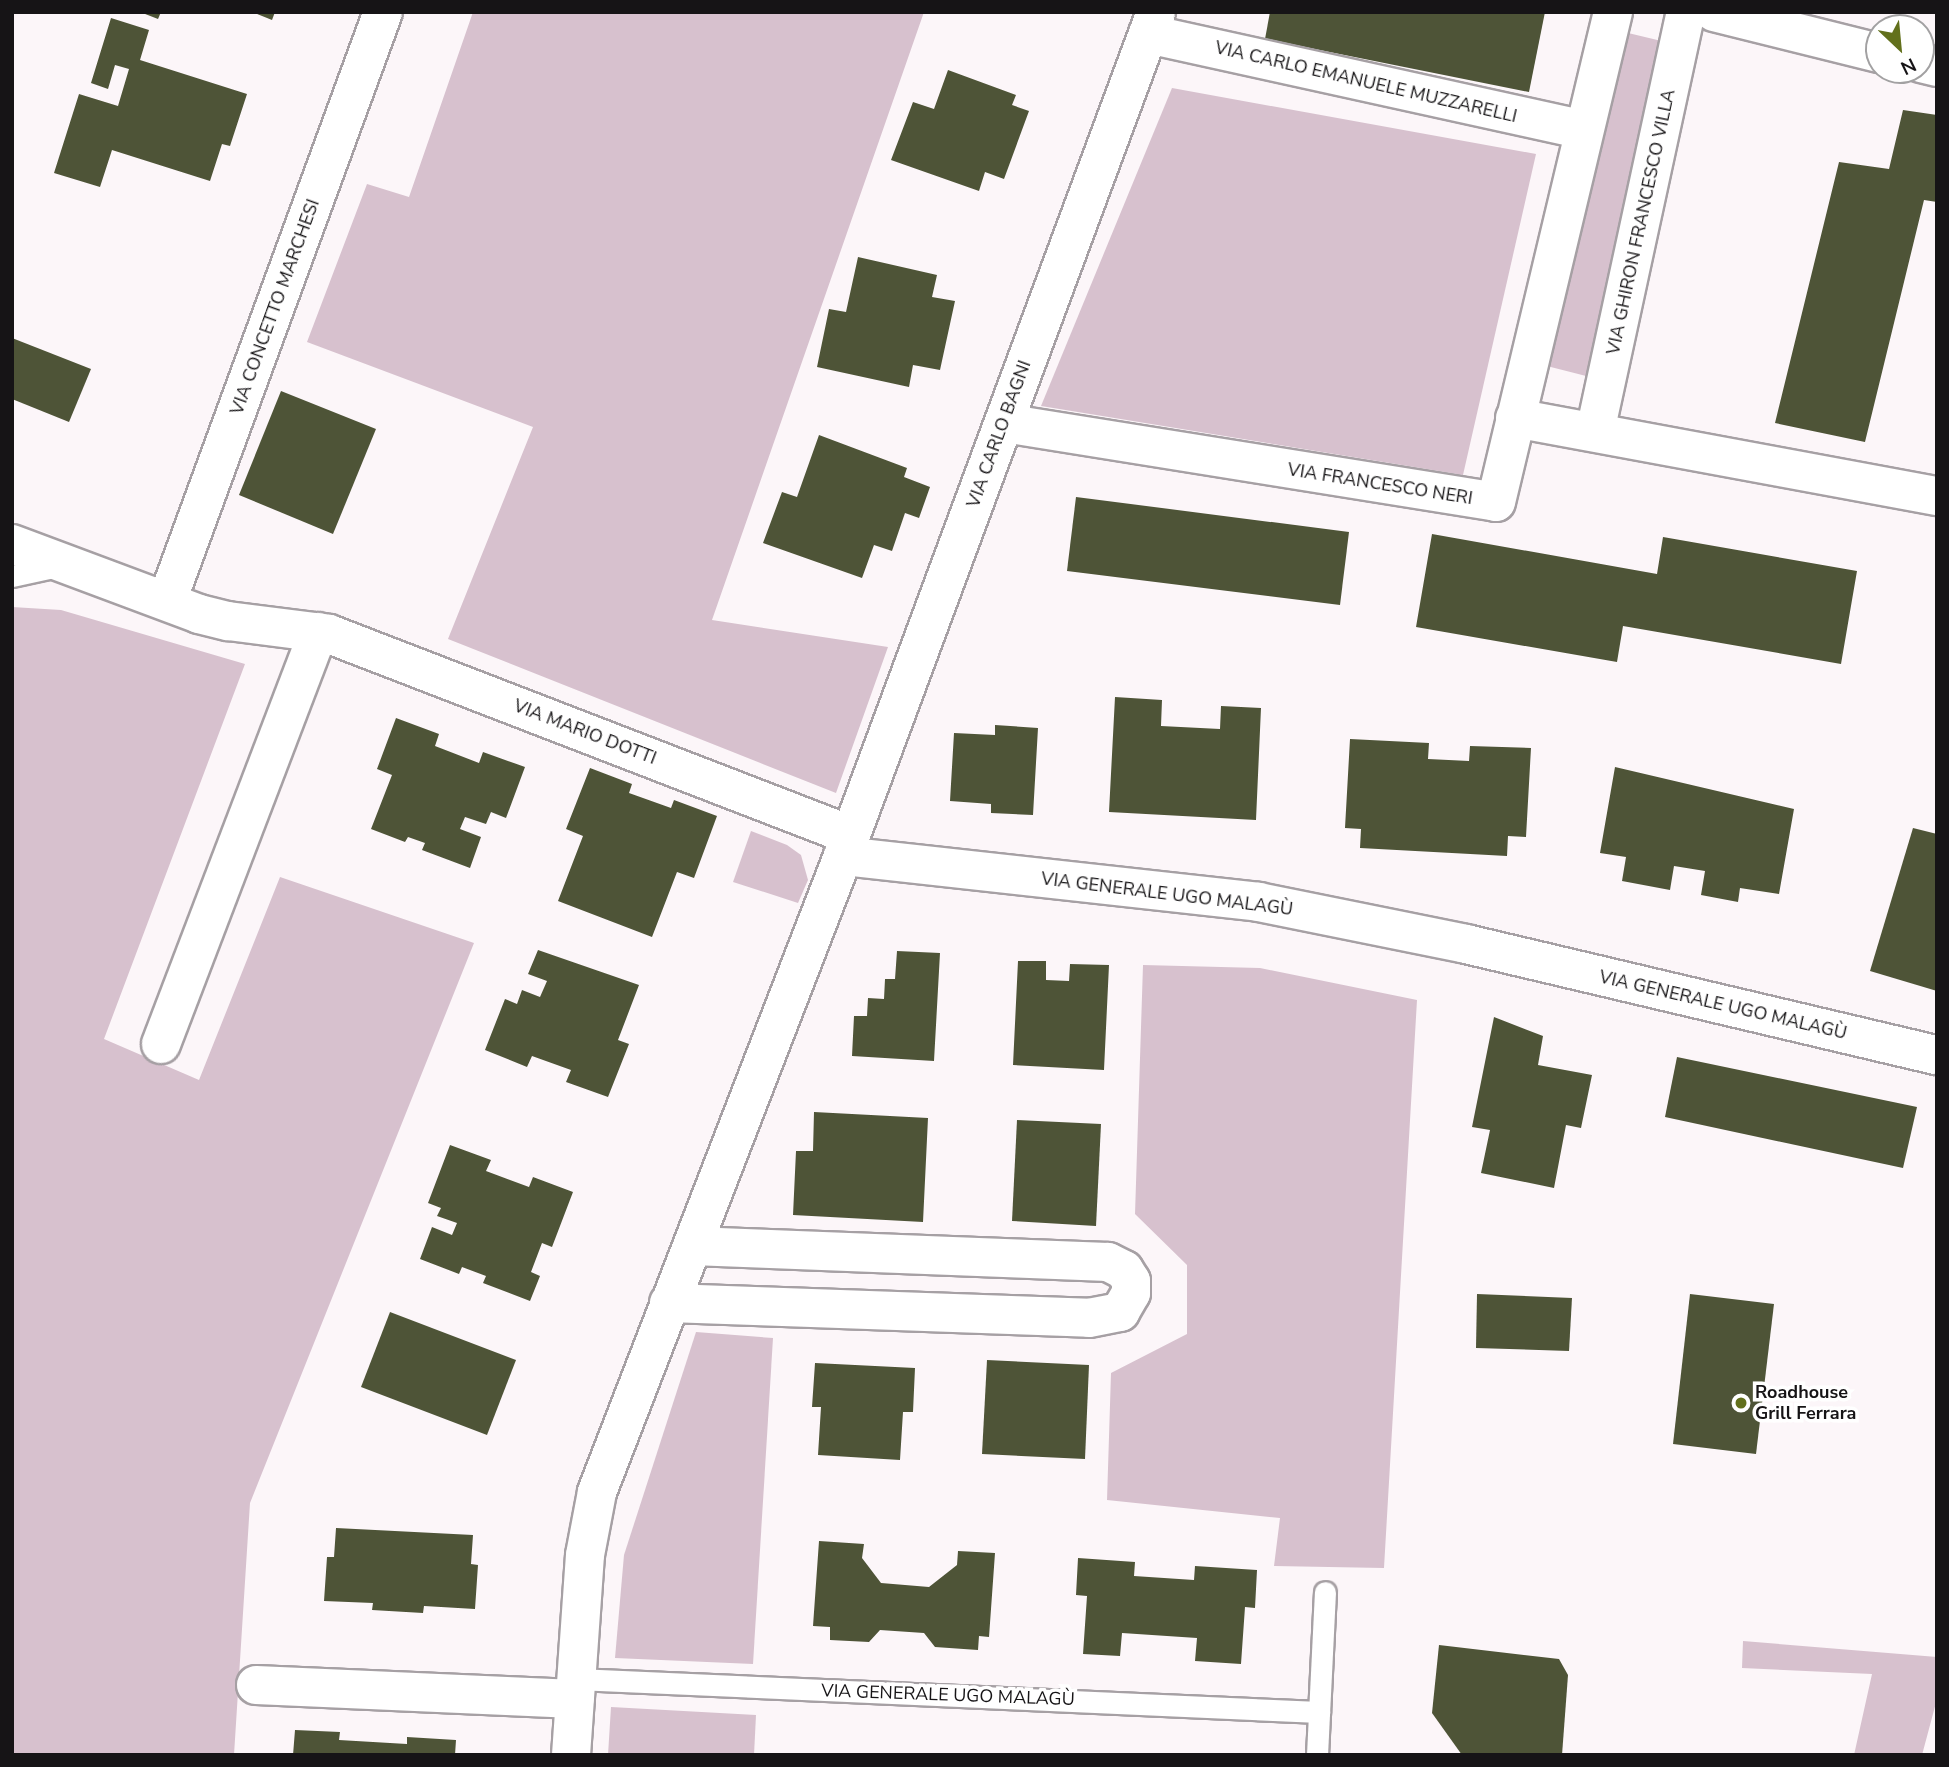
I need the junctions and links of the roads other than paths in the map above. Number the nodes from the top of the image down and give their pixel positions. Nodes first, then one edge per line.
1 (383, 12) edge
2 (1613, 12) edge
3 (1686, 12) edge
4 (1714, 12) edge
5 (1152, 23) edge
6 (1865, 50) edge
7 (1584, 130) junction
8 (1515, 418) junction
9 (1004, 423) junction
10 (1595, 432) junction
11 (1937, 496) edge
12 (12, 544) edge
13 (66, 564) junction
14 (12, 576) edge
15 (167, 601) junction
16 (318, 632) junction
17 (846, 845) junction
18 (161, 1044) dead end
19 (1937, 1055) edge
20 (692, 1246) junction
21 (669, 1303) junction
22 (1325, 1592) dead end
23 (256, 1685) dead end
24 (576, 1689) junction
25 (1320, 1712) junction
26 (571, 1755) edge
27 (1318, 1755) edge

1 - 15 street, VIA CONCETTO MARCHESI
2 - 7 street
3 - 10 street, VIA GHIRON FRANCESCO VILLA
4 - 6 street
5 - 7 street, VIA CARLO EMANUELE MUZZARELLI
5 - 9 street, VIA CARLO BAGNI
7 - 8 street
8 - 9 street, VIA FRANCESCO NERI
8 - 10 street
9 - 17 street, VIA CARLO BAGNI
10 - 11 street
12 - 13 street, VIA MARIO DOTTI
13 - 14 lane
13 - 15 street, VIA MARIO DOTTI
15 - 16 street, VIA MARIO DOTTI
16 - 17 street, VIA MARIO DOTTI
16 - 18 street
17 - 19 street, VIA GENERALE UGO MALAGÙ
17 - 20 street
20 - 21 street
20 - 21 street
21 - 24 street
22 - 25 lane
23 - 24 street, VIA GENERALE UGO MALAGÙ
24 - 25 lane, VIA GENERALE UGO MALAGÙ
24 - 26 street
25 - 27 lane

